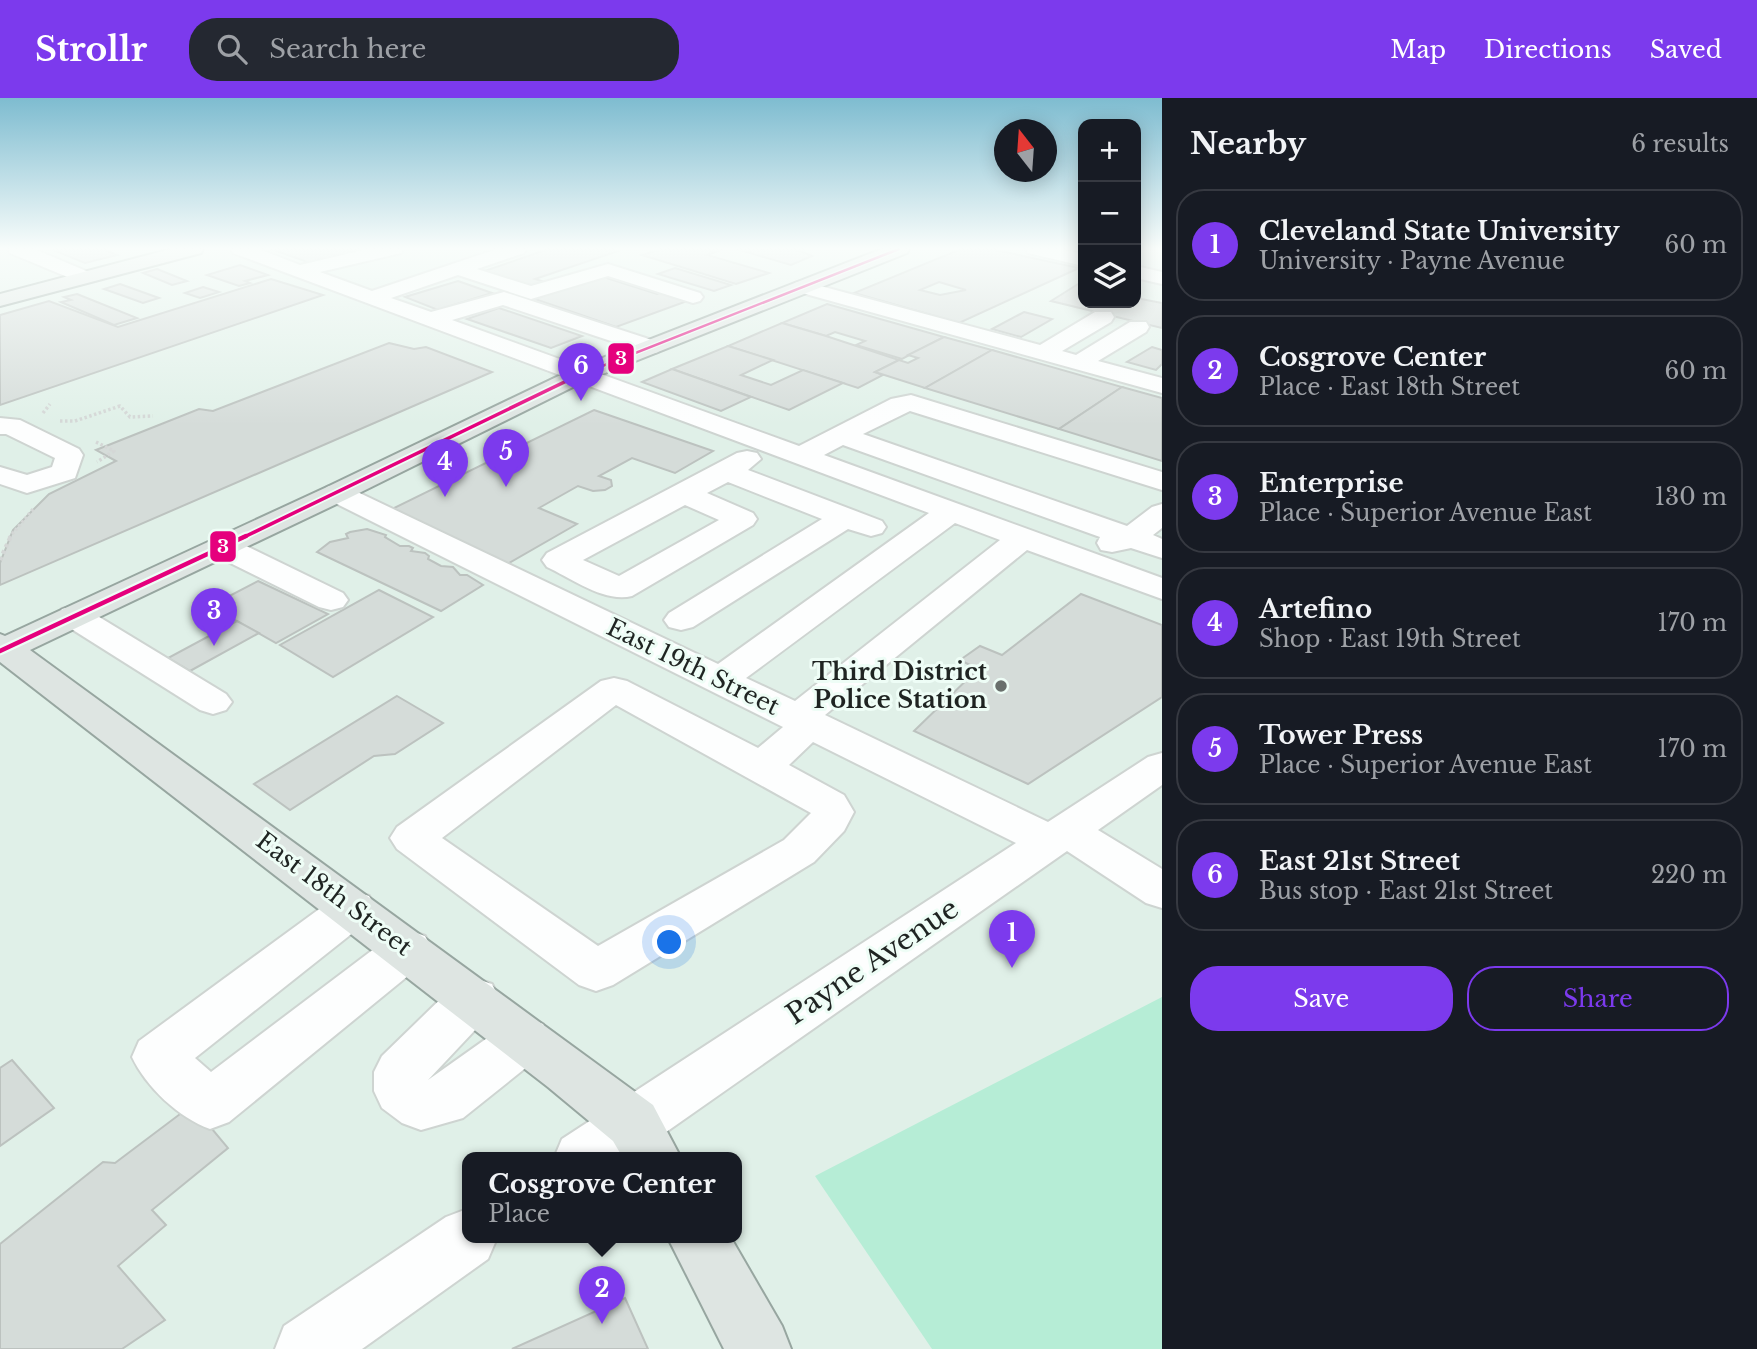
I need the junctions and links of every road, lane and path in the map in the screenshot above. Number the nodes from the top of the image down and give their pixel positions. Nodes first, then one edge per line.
1 (394, 307) edge
2 (471, 307) edge
3 (531, 307) edge
4 (750, 307) edge
5 (876, 307) edge
6 (1103, 317) dead end
7 (427, 320) junction
8 (1138, 327) dead end
9 (650, 347) junction
10 (1043, 353) junction
11 (1079, 363) junction
12 (577, 376) junction
13 (1162, 386) edge
14 (153, 416) dead end
15 (56, 421) dead end
16 (0, 426) edge
17 (841, 435) junction
18 (770, 446) junction
19 (799, 457) junction
20 (726, 472) junction
21 (0, 475) edge
22 (1162, 481) edge
23 (337, 493) junction
24 (683, 494) junction
25 (950, 512) junction
26 (1162, 513) edge
27 (742, 519) junction
28 (1022, 538) junction
29 (802, 544) junction
30 (223, 547) junction
31 (1162, 549) edge
32 (1115, 550) junction
33 (1162, 589) edge
34 (331, 600) dead end
35 (74, 616) junction
36 (681, 620) dead end
37 (2, 648) edge
38 (720, 680) junction
39 (213, 702) dead end
40 (804, 721) junction
41 (1162, 766) edge
42 (762, 767) junction
43 (1057, 835) junction
44 (1162, 891) edge
45 (353, 908) junction
46 (408, 950) junction
47 (474, 998) junction
48 (525, 1039) junction
49 (643, 1140) edge
50 (602, 1152) edge
51 (462, 1241) edge
52 (701, 1243) edge
53 (307, 1349) edge
54 (759, 1349) edge

1 - 7 street
2 - 7 street
3 - 9 street
4 - 9 main road
5 - 10 street
6 - 10 street
7 - 12 street
8 - 11 street
9 - 12 main road
10 - 11 street
11 - 13 street
12 - 18 street
12 - 23 main road
14 - 15 path
16 - 21 street
17 - 19 street
17 - 22 street
17 - 32 street
18 - 19 street
18 - 20 street
19 - 25 street
20 - 24 street
20 - 29 street
23 - 30 main road
23 - 38 street, East 19th Street
24 - 27 street
24 - 27 street
25 - 28 street
25 - 38 street
26 - 32 street
27 - 29 street
28 - 32 street
28 - 40 street
29 - 36 street
30 - 34 street
30 - 35 main road
31 - 32 street
32 - 33 street
35 - 37 main road
35 - 39 street
37 - 45 main road, East 18th Street
38 - 40 street, East 19th Street
40 - 42 street
40 - 43 street, East 19th Street
41 - 43 street, Payne Avenue
42 - 42 street
43 - 44 street, East 19th Street
43 - 49 street, Payne Avenue
45 - 46 main road, East 18th Street
45 - 46 street
46 - 47 main road, East 18th Street
47 - 48 main road, East 18th Street
47 - 48 street
48 - 49 main road, East 18th Street
49 - 50 street, Payne Avenue
51 - 53 street
52 - 54 main road

